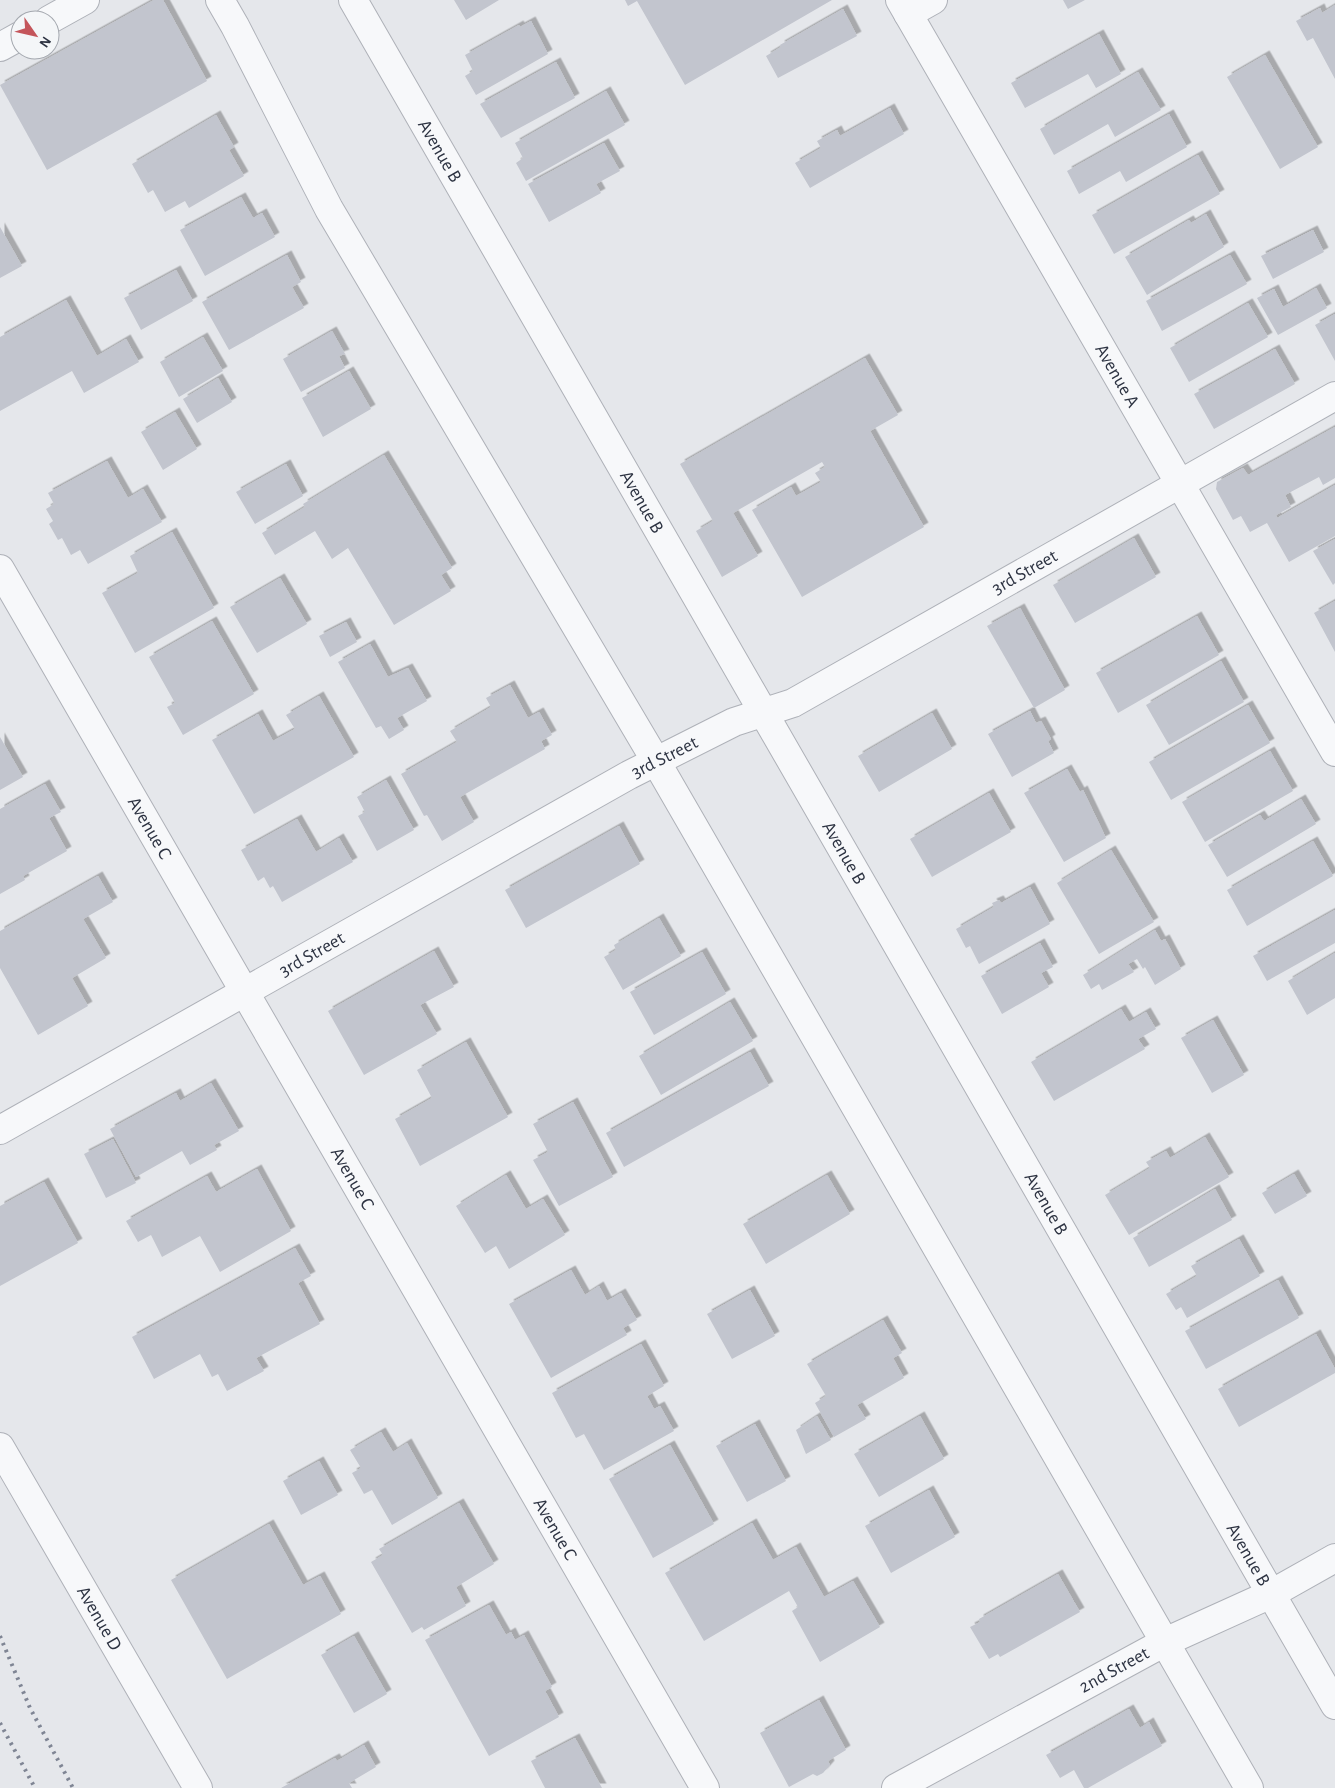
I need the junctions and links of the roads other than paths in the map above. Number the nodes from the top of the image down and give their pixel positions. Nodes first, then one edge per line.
1 (85, 0) edge
2 (220, 0) edge
3 (353, 0) edge
4 (933, 0) edge
5 (904, 7) edge
6 (60, 14) edge
7 (1335, 396) edge
8 (1178, 483) junction
9 (0, 569) edge
10 (764, 712) junction
11 (1335, 752) edge
12 (657, 763) junction
13 (245, 990) junction
14 (0, 1130) edge
15 (0, 1447) edge
16 (1335, 1558) edge
17 (1271, 1594) junction
18 (1165, 1642) junction
19 (1335, 1705) edge
20 (198, 1788) edge
21 (705, 1788) edge
22 (896, 1788) edge
23 (1249, 1788) edge

1 - 6 street
2 - 12 street
3 - 10 street, Avenue B
4 - 5 street
5 - 8 street, Avenue A
7 - 8 street, 3rd Street
8 - 10 street, 3rd Street
8 - 11 street, Avenue A
9 - 13 street, Avenue C
10 - 12 street, 3rd Street
10 - 17 street, Avenue B
12 - 13 street, 3rd Street
12 - 18 street
13 - 14 street, 3rd Street
13 - 21 street, Avenue C
15 - 20 street, Avenue D
16 - 17 street, 2nd Street
17 - 18 street, 2nd Street
17 - 19 street, Avenue B
18 - 22 street, 2nd Street
18 - 23 street

